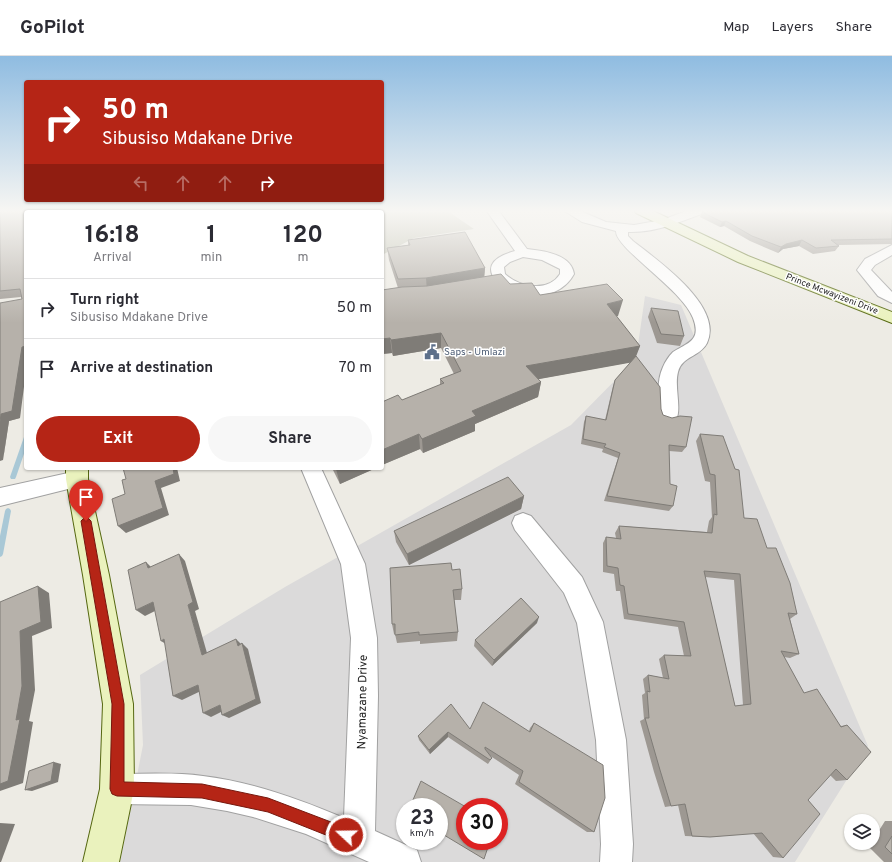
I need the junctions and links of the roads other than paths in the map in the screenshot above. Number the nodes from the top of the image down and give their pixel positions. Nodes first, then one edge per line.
1 (519, 248) edge
2 (632, 248) edge
3 (718, 248) edge
4 (892, 249) edge
5 (523, 253) junction
6 (505, 282) junction
7 (489, 284) edge
8 (892, 299) edge
9 (892, 318) edge
10 (669, 415) edge
11 (312, 470) edge
12 (77, 473) edge
13 (0, 497) edge
14 (523, 523) dead end
15 (117, 789) junction
16 (360, 840) junction
17 (101, 862) edge
18 (405, 862) edge
19 (616, 862) edge

1 - 5 street
2 - 10 street
3 - 9 street, Prince Mcwayizeni Drive
4 - 8 street
5 - 6 street
5 - 6 street
6 - 7 street
11 - 16 street, Nyamazane Drive
12 - 13 street
12 - 15 street
14 - 19 street
15 - 16 street
15 - 17 street
16 - 18 street

